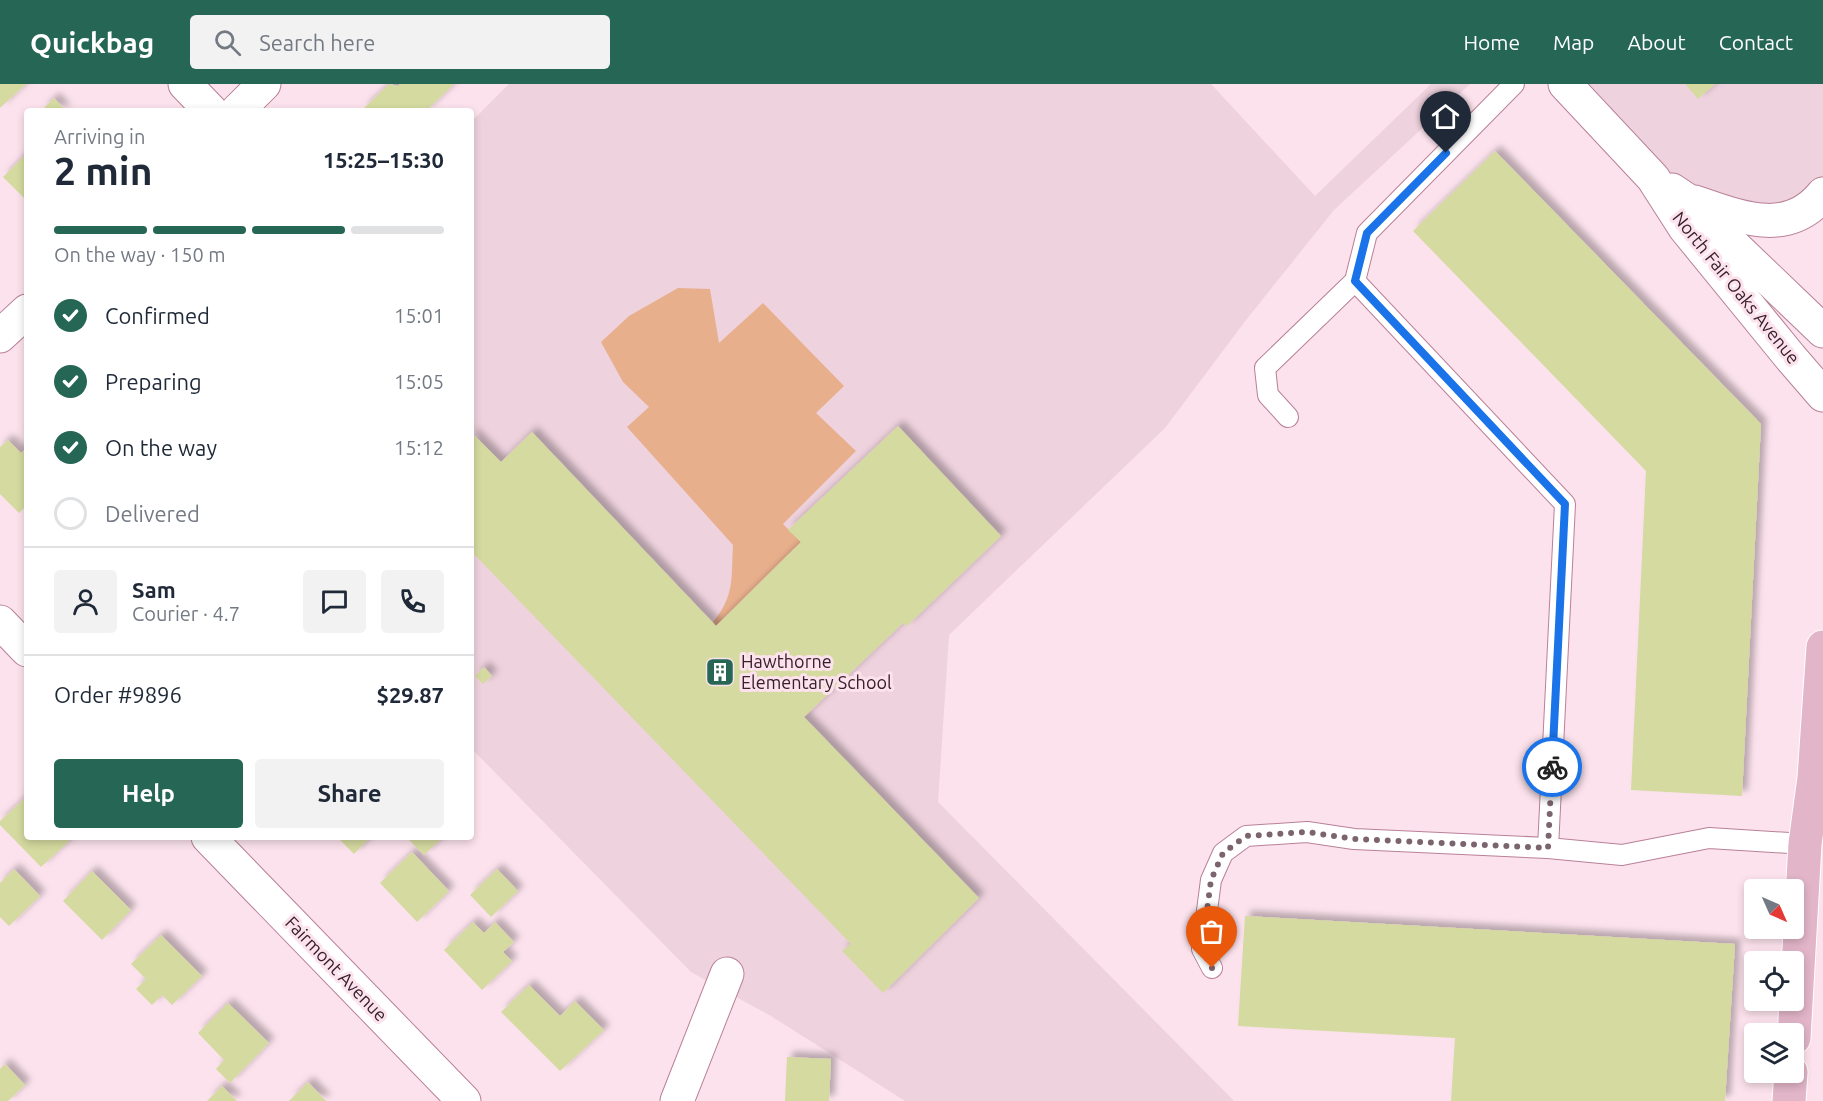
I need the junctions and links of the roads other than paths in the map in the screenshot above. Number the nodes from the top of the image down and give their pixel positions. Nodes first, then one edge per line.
1 (186, 84) edge
2 (264, 84) edge
3 (1514, 84) edge
4 (1565, 84) edge
5 (209, 108) edge
6 (240, 108) edge
7 (1653, 178) junction
8 (1823, 194) edge
9 (1684, 198) junction
10 (1355, 281) junction
11 (24, 314) edge
12 (1823, 331) edge
13 (0, 336) edge
14 (1823, 395) edge
15 (1288, 417) dead end
16 (0, 622) edge
17 (24, 647) edge
18 (1823, 647) edge
19 (211, 840) edge
20 (1805, 844) junction
21 (1548, 848) junction
22 (1212, 968) dead end
23 (727, 974) dead end
24 (1795, 1023) edge
25 (1790, 1083) edge
26 (464, 1101) edge
27 (677, 1101) edge
28 (1789, 1101) edge

1 - 5 street
2 - 6 street
3 - 10 lane
4 - 7 street, North Fair Oaks Avenue
7 - 9 street, North Fair Oaks Avenue
7 - 14 street, North Fair Oaks Avenue
8 - 9 street
9 - 12 street, North Fair Oaks Avenue
10 - 15 lane
10 - 21 lane
11 - 13 street
16 - 17 street
18 - 20 main road
19 - 26 street, Fairmont Avenue
20 - 21 lane
20 - 24 main road
21 - 22 lane
23 - 27 street
25 - 28 main road

